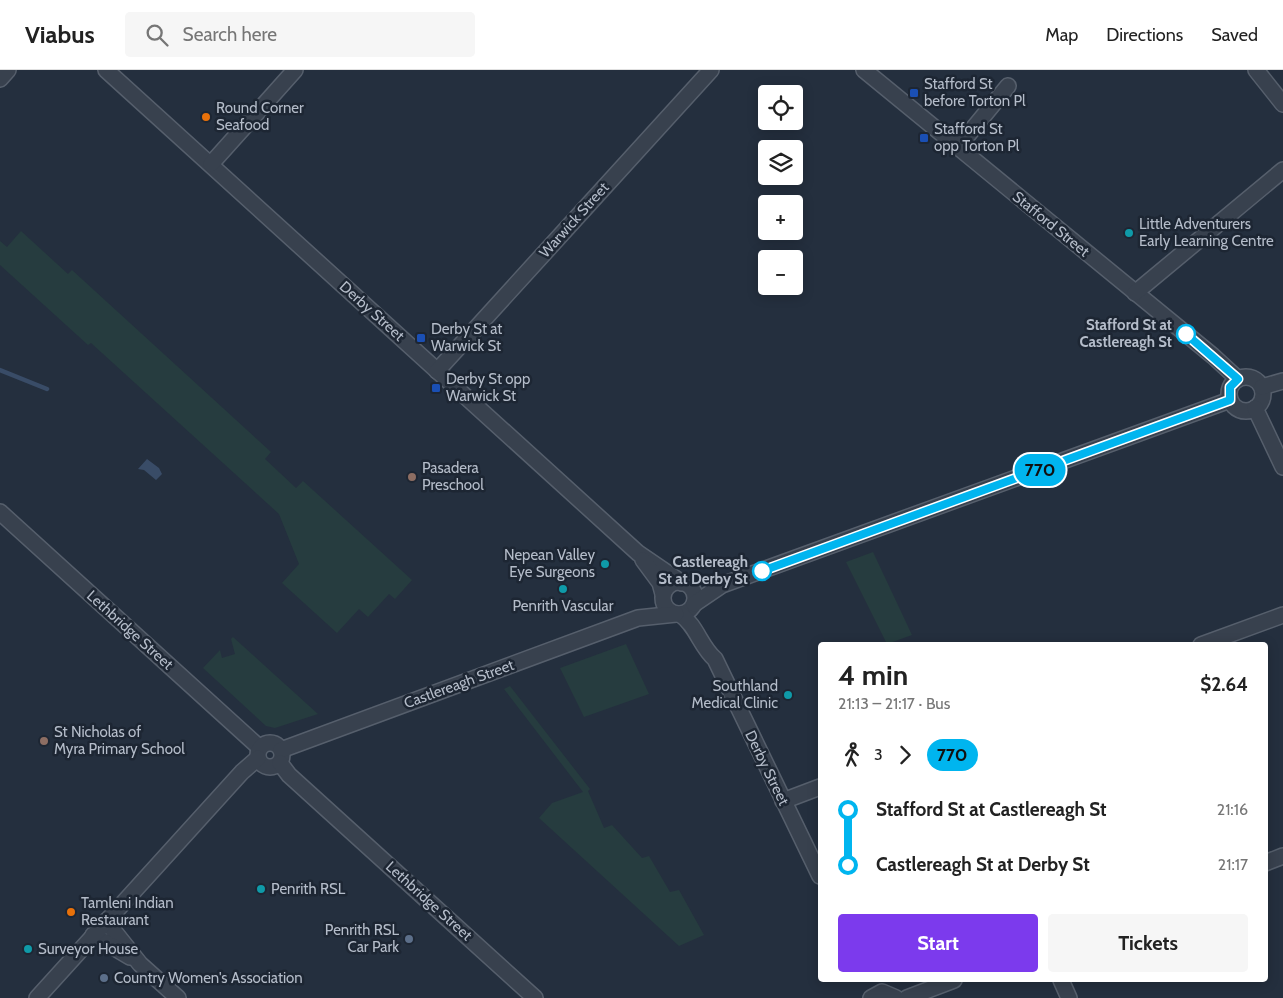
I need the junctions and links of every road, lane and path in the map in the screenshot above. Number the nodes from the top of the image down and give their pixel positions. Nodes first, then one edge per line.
1 (8, 70) edge
2 (106, 70) edge
3 (295, 70) edge
4 (711, 70) edge
5 (864, 70) edge
6 (1256, 70) edge
7 (0, 79) edge
8 (1008, 86) dead end
9 (1283, 104) edge
10 (958, 147) junction
11 (211, 164) junction
12 (1283, 170) edge
13 (1135, 293) junction
14 (437, 371) junction
15 (1238, 379) junction
16 (1283, 381) edge
17 (1262, 387) junction
18 (1230, 400) junction
19 (1255, 408) junction
20 (1283, 467) edge
21 (0, 512) edge
22 (638, 553) junction
23 (684, 583) junction
24 (722, 586) junction
25 (663, 595) junction
26 (694, 605) junction
27 (678, 614) junction
28 (1283, 615) edge
29 (638, 618) junction
30 (1209, 642) edge
31 (715, 659) junction
32 (259, 753) junction
33 (281, 756) junction
34 (818, 788) edge
35 (783, 801) junction
36 (1283, 856) edge
37 (1268, 862) edge
38 (818, 872) edge
39 (106, 921) junction
40 (94, 935) junction
41 (140, 964) junction
42 (949, 982) edge
43 (1062, 982) edge
44 (873, 990) edge
45 (37, 998) edge
46 (178, 998) edge
47 (535, 998) edge
48 (896, 998) edge
49 (907, 998) edge
50 (1069, 998) edge

1 - 7 street
2 - 11 street, Derby Street
3 - 11 street
4 - 14 street, Warwick Street
5 - 10 street, Stafford Street
6 - 9 street
8 - 10 street
10 - 13 street, Stafford Street
11 - 14 street, Derby Street
12 - 13 street
13 - 15 street, Stafford Street
14 - 22 street, Derby Street
15 - 17 street
15 - 18 street
16 - 17 street
17 - 19 street
18 - 19 street
18 - 24 street
19 - 20 street
21 - 32 street, Lethbridge Street
22 - 23 street, Derby Street
22 - 25 street, Derby Street
23 - 24 street
23 - 25 street
23 - 26 street
24 - 26 street
25 - 27 street
25 - 29 street, Castlereagh Street
26 - 27 street
26 - 31 street, Derby Street
27 - 29 street, Castlereagh Street
27 - 31 street, Derby Street
28 - 30 street
29 - 33 street, Castlereagh Street
31 - 35 street, Derby Street
32 - 33 street
32 - 33 street
32 - 39 street
33 - 47 street, Lethbridge Street
34 - 35 street
35 - 38 street, Derby Street
36 - 37 street
39 - 40 street
39 - 41 street
40 - 41 street
40 - 45 street
41 - 46 street
42 - 49 street
43 - 50 street
44 - 48 street

